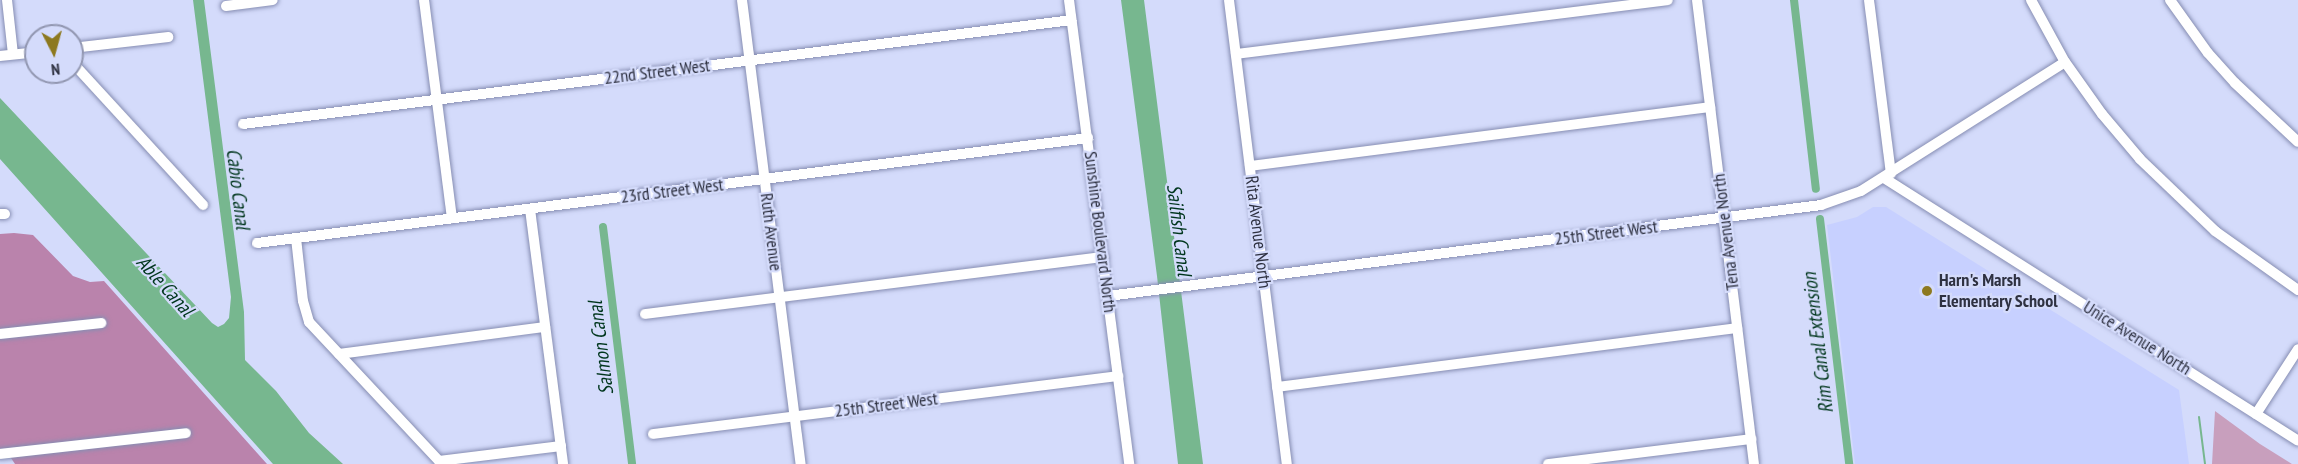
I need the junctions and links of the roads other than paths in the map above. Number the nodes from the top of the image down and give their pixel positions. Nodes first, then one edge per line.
1 (7, 0) edge
2 (273, 0) edge
3 (424, 0) edge
4 (742, 0) edge
5 (1069, 0) edge
6 (1229, 0) edge
7 (1668, 0) edge
8 (1697, 0) edge
9 (1869, 0) edge
10 (2031, 0) edge
11 (2170, 0) edge
12 (226, 6) dead end
13 (1072, 20) junction
14 (168, 37) dead end
15 (84, 47) edge
16 (24, 53) edge
17 (13, 54) junction
18 (1236, 54) junction
19 (0, 56) edge
20 (750, 60) junction
21 (2065, 62) junction
22 (84, 75) edge
23 (437, 100) junction
24 (1710, 107) junction
25 (243, 124) dead end
26 (1088, 138) junction
27 (2298, 142) edge
28 (1250, 166) junction
29 (1888, 176) junction
30 (765, 179) junction
31 (204, 205) dead end
32 (530, 209) junction
33 (452, 218) junction
34 (1724, 218) junction
35 (296, 238) junction
36 (257, 243) dead end
37 (1103, 257) junction
38 (1264, 275) junction
39 (2298, 290) edge
40 (1108, 296) junction
41 (779, 298) junction
42 (645, 314) dead end
43 (101, 323) dead end
44 (546, 327) junction
45 (1737, 328) junction
46 (0, 334) edge
47 (2298, 349) edge
48 (339, 354) junction
49 (1118, 376) junction
50 (1277, 387) junction
51 (2256, 414) junction
52 (794, 416) junction
53 (186, 433) dead end
54 (653, 434) dead end
55 (1751, 439) junction
56 (2298, 441) edge
57 (561, 446) junction
58 (0, 454) edge
59 (440, 463) edge
60 (563, 464) edge
61 (801, 464) edge
62 (1129, 464) edge
63 (1287, 464) edge
64 (1548, 464) edge
65 (1754, 464) edge

1 - 17 street
2 - 12 street
3 - 23 street
4 - 20 street, Ruth Avenue
5 - 13 street, Sunshine Boulevard North
6 - 18 street, Rita Avenue North
7 - 18 street
8 - 24 street, Tena Avenue North
9 - 29 street
10 - 21 street
11 - 27 street
13 - 20 street, 22nd Street West
13 - 26 street, Sunshine Boulevard North
14 - 15 street
16 - 17 street
17 - 19 street
18 - 28 street, Rita Avenue North
20 - 23 street, 22nd Street West
20 - 30 street, Ruth Avenue
21 - 29 street, 25th Street West
21 - 39 street
22 - 31 street
23 - 25 street, 22nd Street West
23 - 33 street
24 - 28 street
24 - 34 street, Tena Avenue North
26 - 30 street, 23rd Street West
26 - 37 street, Sunshine Boulevard North
28 - 38 street, Rita Avenue North
29 - 34 street, 25th Street West
29 - 51 street, Unice Avenue North
30 - 32 street, 23rd Street West
30 - 41 street, Ruth Avenue
32 - 33 street, 23rd Street West
32 - 44 street
33 - 35 street, 23rd Street West
34 - 38 street, 25th Street West
34 - 45 street, Tena Avenue North
35 - 36 street, 23rd Street West
35 - 48 street
37 - 40 street, Sunshine Boulevard North
37 - 41 street
38 - 40 street, 25th Street West
38 - 50 street, Rita Avenue North
40 - 49 street, Sunshine Boulevard North
41 - 42 street
41 - 52 street, Ruth Avenue
43 - 46 street
44 - 48 street
44 - 57 street
45 - 50 street
45 - 55 street, Tena Avenue North
47 - 51 street
48 - 59 street
49 - 52 street, 25th Street West
49 - 62 street, Sunshine Boulevard North
50 - 63 street, Rita Avenue North
51 - 56 street, Unice Avenue North
52 - 54 street, 25th Street West
52 - 61 street, Ruth Avenue
53 - 58 street
55 - 64 street
55 - 65 street, Tena Avenue North
57 - 59 street
57 - 60 street

